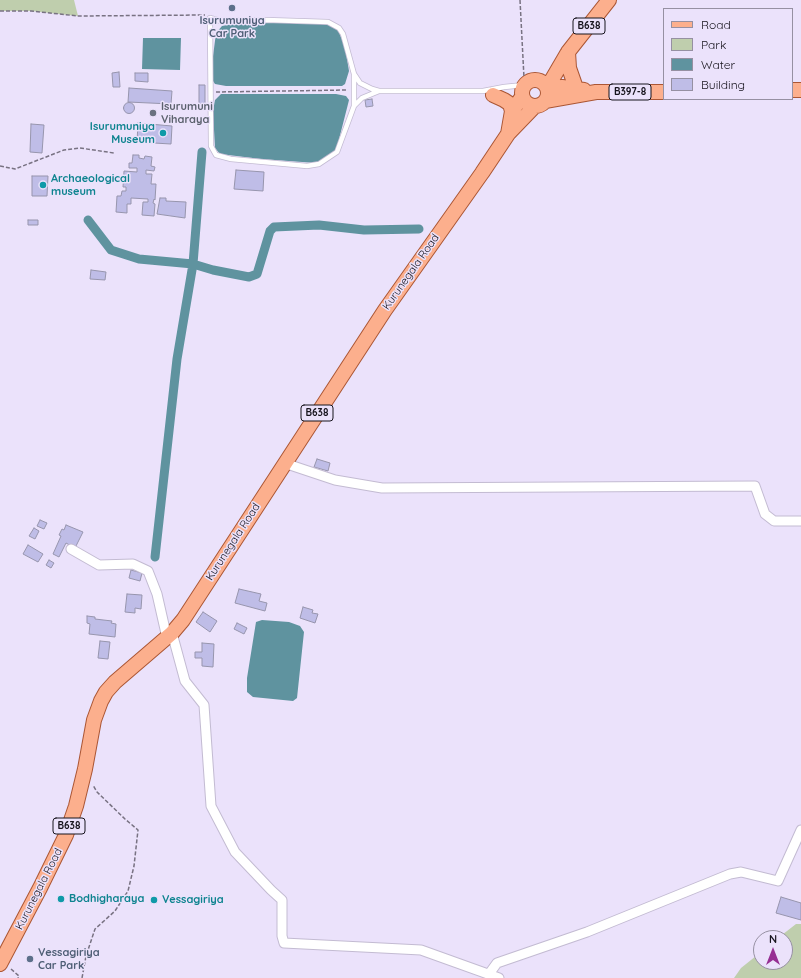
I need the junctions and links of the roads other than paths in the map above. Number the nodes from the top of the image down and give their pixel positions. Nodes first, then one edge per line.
1 (609, 0) edge
2 (568, 52) junction
3 (354, 74) junction
4 (576, 88) junction
5 (524, 90) junction
6 (379, 91) junction
7 (596, 92) junction
8 (663, 92) edge
9 (488, 93) junction
10 (508, 96) dead end
11 (543, 98) junction
12 (354, 106) junction
13 (512, 111) junction
14 (508, 134) junction
15 (284, 463) junction
16 (801, 521) edge
17 (71, 549) dead end
18 (170, 635) junction
19 (801, 830) edge
20 (1, 962) edge
21 (489, 974) junction
22 (499, 978) edge

1 - 2 main road, Kurunegala Road / B638
2 - 4 main road
2 - 5 main road, Kurunegala Road / B638
2 - 11 main road, Kurunegala Road / B638
3 - 6 lane
3 - 12 lane
3 - 12 lane
4 - 7 main road
4 - 11 main road
5 - 9 lane
5 - 11 main road
5 - 11 main road
5 - 13 main road, Kurunegala Road / B638
6 - 9 lane
6 - 12 lane
7 - 8 main road, B397-8
7 - 11 main road
9 - 10 lane
9 - 13 main road
11 - 14 main road, Kurunegala Road / B638
13 - 14 main road, Kurunegala Road / B638
14 - 15 main road, Kurunegala Road / B638
15 - 16 street
15 - 18 main road, Kurunegala Road / B638
17 - 18 street
18 - 20 main road, Kurunegala Road / B638
18 - 21 street
19 - 21 street
21 - 22 street

